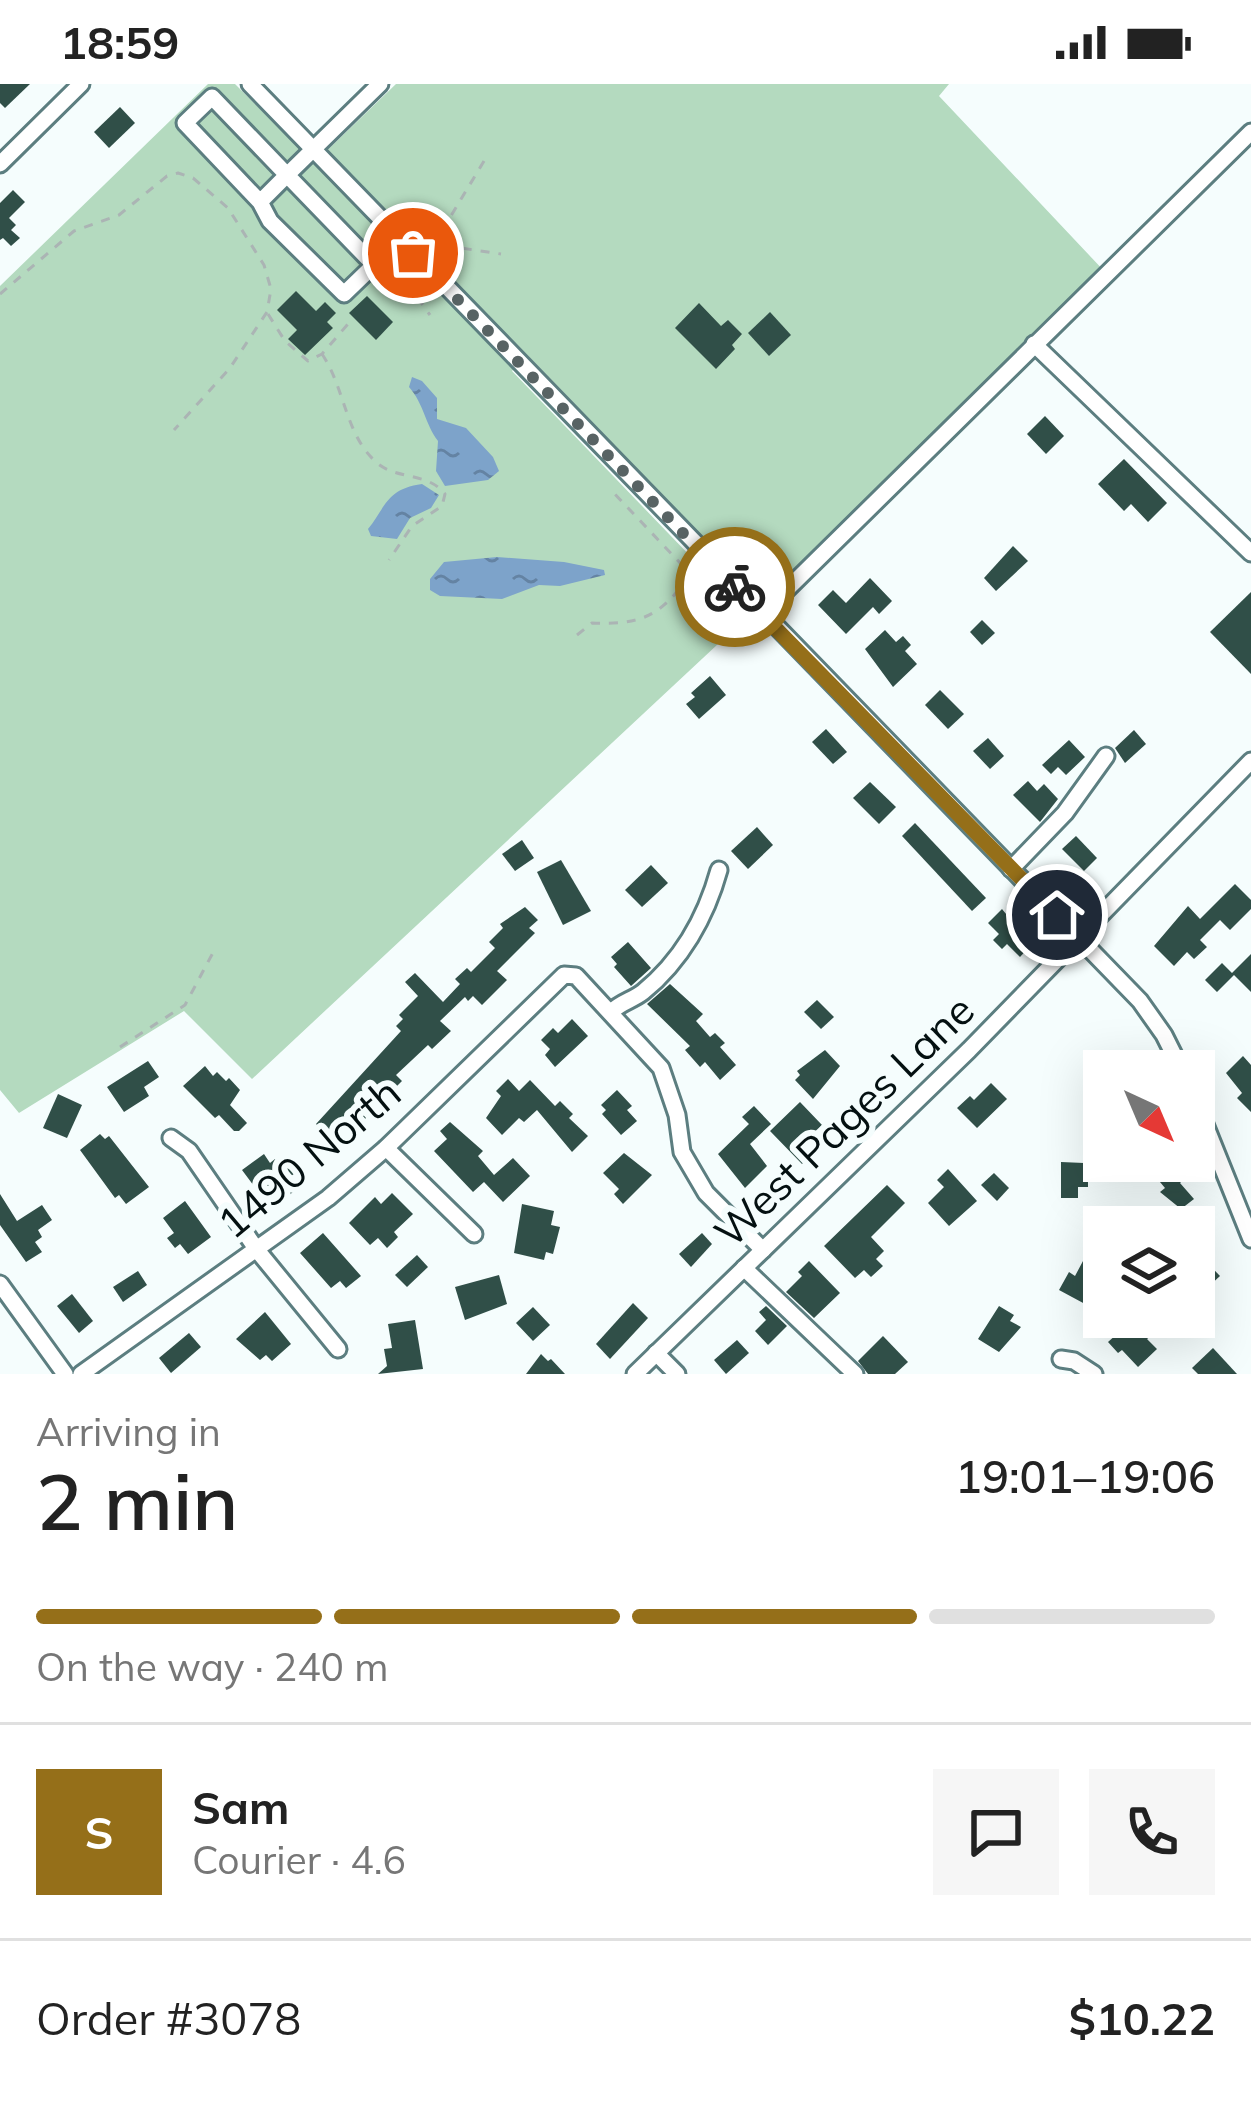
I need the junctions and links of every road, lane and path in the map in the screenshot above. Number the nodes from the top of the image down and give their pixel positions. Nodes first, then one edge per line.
1 (81, 84) edge
2 (250, 84) edge
3 (380, 84) edge
4 (1251, 132) edge
5 (313, 149) junction
6 (484, 160) dead end
7 (0, 164) edge
8 (287, 175) junction
9 (260, 202) junction
10 (501, 254) dead end
11 (396, 261) dead end
12 (0, 294) edge
13 (267, 312) junction
14 (430, 315) dead end
15 (348, 324) dead end
16 (1034, 344) junction
17 (322, 354) junction
18 (174, 430) dead end
19 (612, 491) dead end
20 (1251, 553) edge
21 (389, 560) dead end
22 (761, 615) junction
23 (577, 635) dead end
24 (1106, 757) dead end
25 (1251, 761) edge
26 (1011, 869) junction
27 (719, 870) dead end
28 (1080, 938) junction
29 (217, 947) dead end
30 (610, 1012) junction
31 (120, 1047) dead end
32 (1172, 1050) edge
33 (171, 1138) dead end
34 (386, 1148) junction
35 (1215, 1149) edge
36 (474, 1234) dead end
37 (1251, 1239) edge
38 (257, 1250) junction
39 (763, 1250) junction
40 (744, 1268) junction
41 (0, 1284) edge
42 (338, 1349) dead end
43 (656, 1354) junction
44 (1061, 1359) dead end
45 (65, 1374) edge
46 (81, 1374) edge
47 (635, 1374) edge
48 (677, 1374) edge
49 (855, 1374) edge
50 (1094, 1374) edge

1 - 7 street
2 - 5 street
3 - 5 street
4 - 16 street
5 - 8 street
5 - 22 street
6 - 10 path
8 - 9 street
8 - 9 street
8 - 9 street
11 - 14 path
12 - 13 path
13 - 17 path
13 - 18 path
15 - 17 path
16 - 20 street
16 - 22 street
17 - 21 path
19 - 23 path
22 - 26 street
24 - 26 street
25 - 28 street, West Pages Lane
26 - 28 street
27 - 30 street
28 - 32 street
28 - 39 street, West Pages Lane
29 - 31 path
30 - 34 street, 1490 North
30 - 39 street
33 - 38 street
34 - 36 street
34 - 38 street, 1490 North
35 - 37 street
38 - 42 street
38 - 46 street, 1490 North
39 - 40 street, West Pages Lane
40 - 43 street, West Pages Lane
40 - 49 street
41 - 45 street
43 - 47 street, West Pages Lane
43 - 48 street
44 - 50 street

